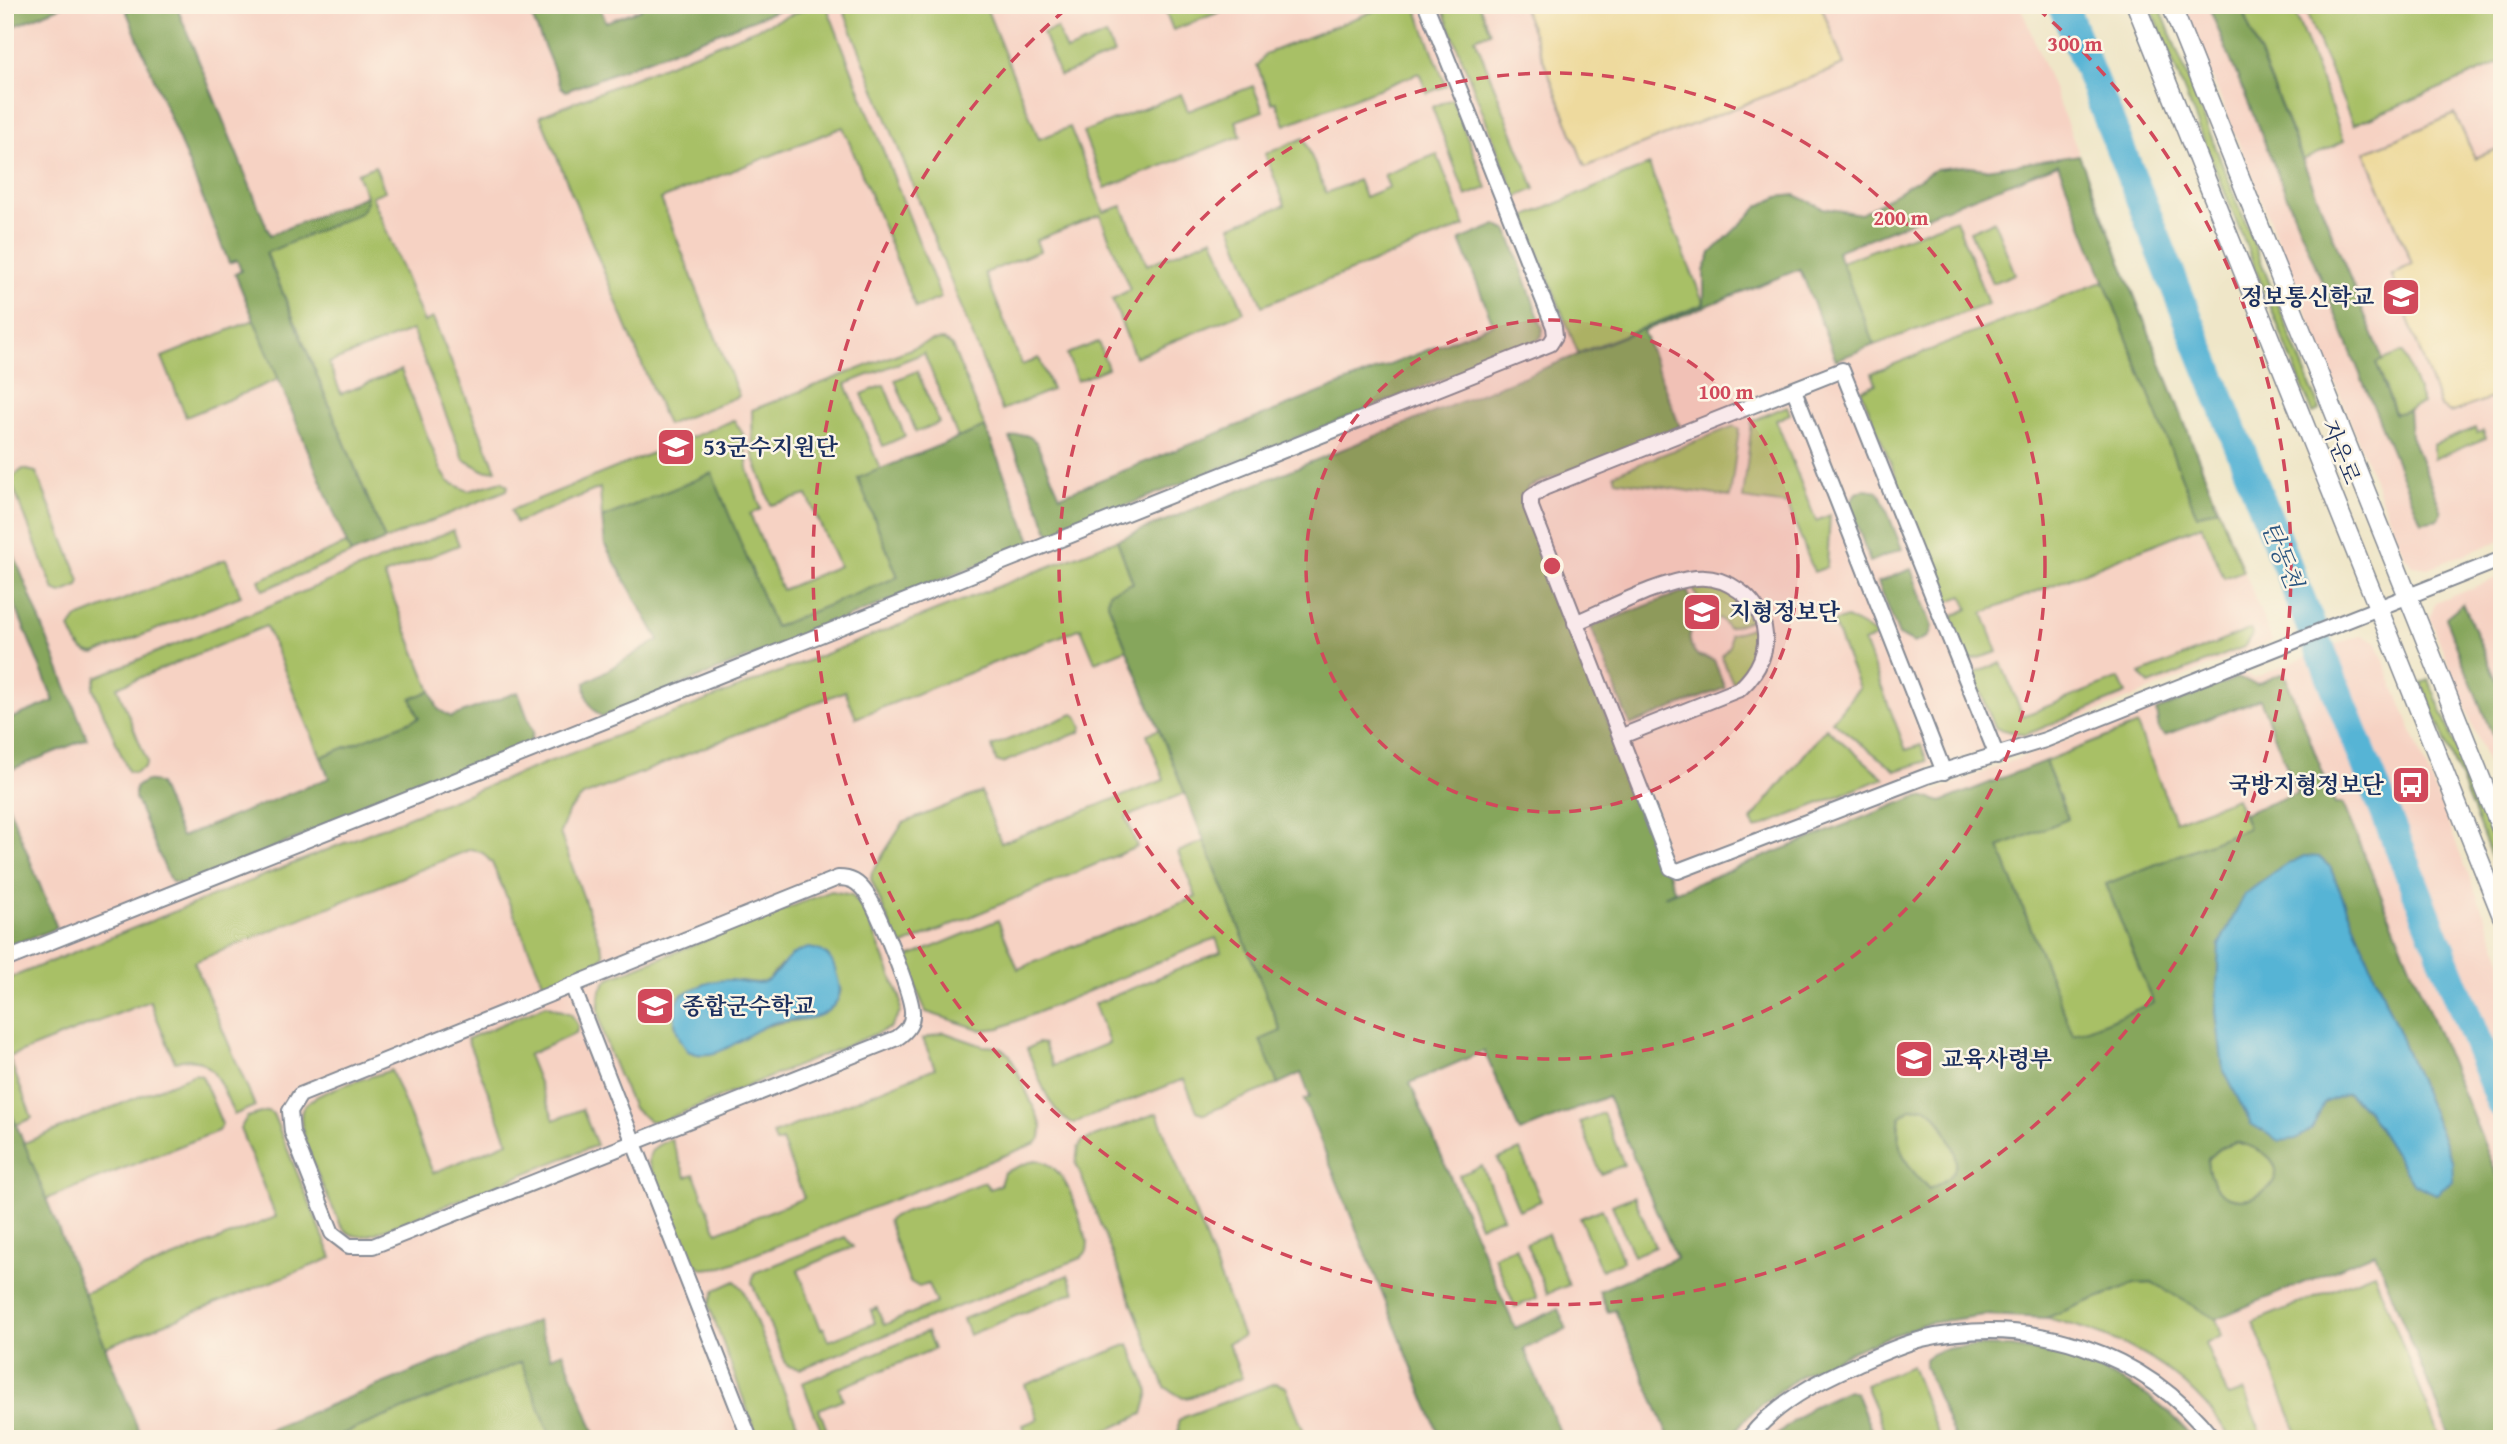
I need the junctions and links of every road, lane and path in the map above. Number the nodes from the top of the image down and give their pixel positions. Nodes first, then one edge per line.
1 (1426, 5) edge
2 (2136, 5) edge
3 (2171, 5) edge
4 (1794, 390) junction
5 (2502, 559) edge
6 (2407, 597) junction
7 (2378, 609) junction
8 (1576, 623) junction
9 (1622, 736) junction
10 (1997, 756) junction
11 (1944, 772) junction
12 (2502, 831) edge
13 (2502, 916) edge
14 (5, 960) edge
15 (572, 985) junction
16 (633, 1142) junction
17 (750, 1439) edge
18 (1748, 1439) edge
19 (2213, 1439) edge

1 - 14 street
2 - 7 street, 자운로
3 - 6 street, 자운로
4 - 8 street
4 - 10 street
4 - 11 street
5 - 6 street
6 - 7 street
6 - 12 street, 자운로
7 - 10 street
7 - 13 street, 자운로
8 - 9 street
8 - 9 street
9 - 11 street
10 - 11 street
15 - 16 street
15 - 16 street
15 - 16 street
16 - 17 street
18 - 19 street

